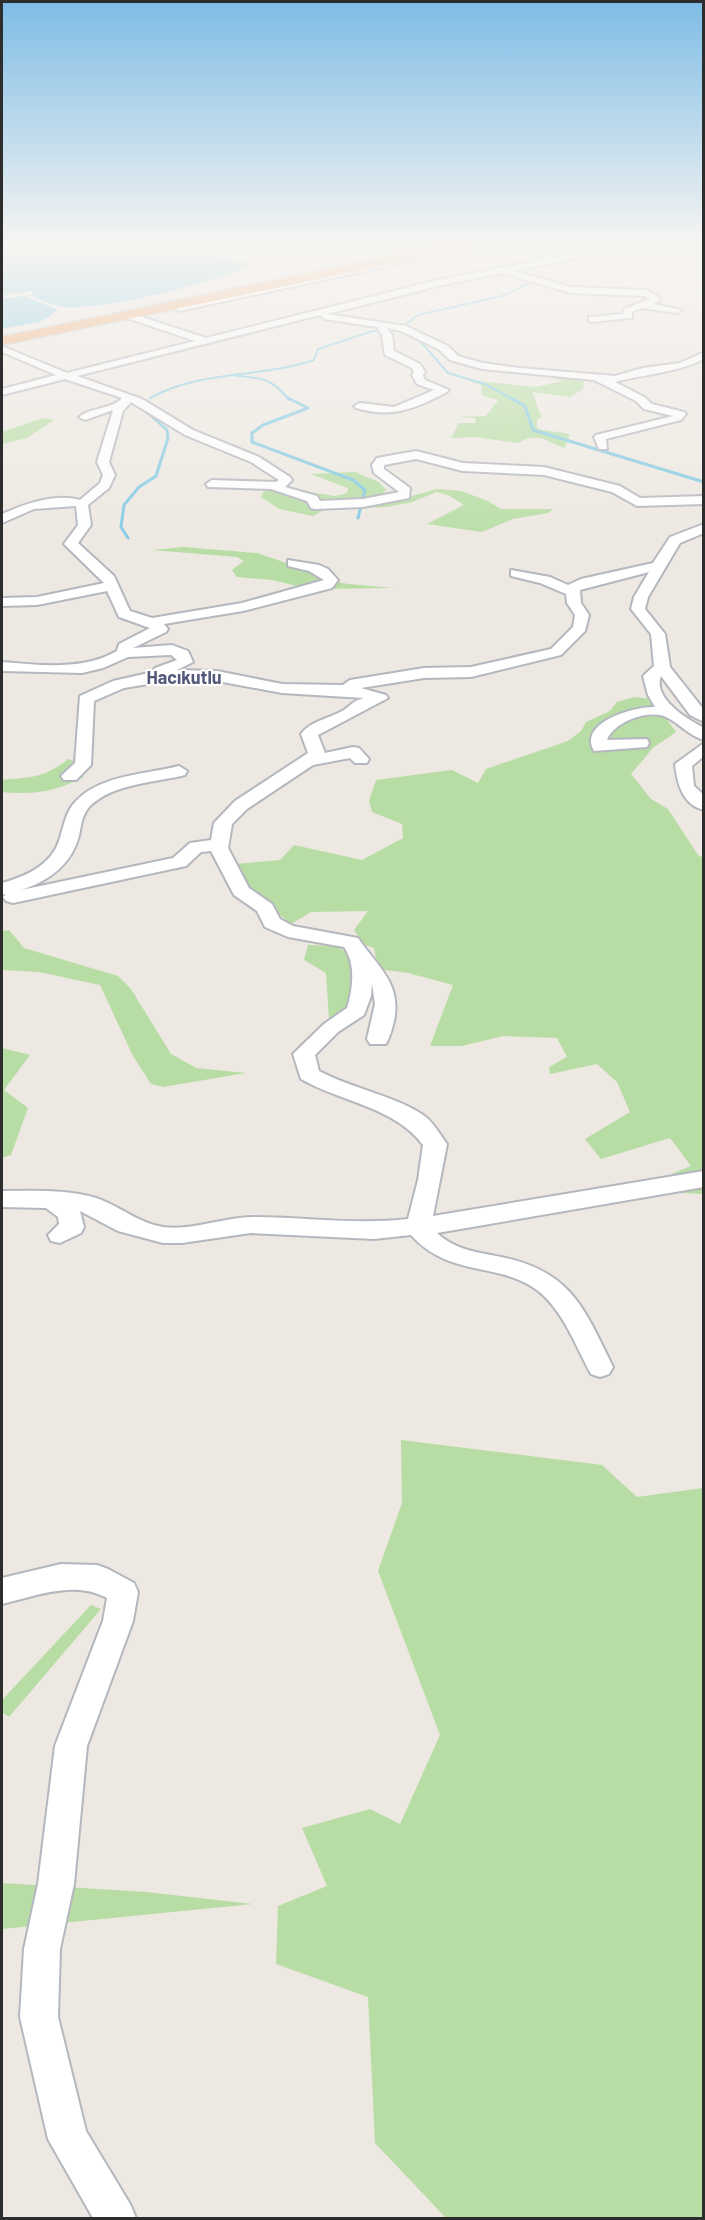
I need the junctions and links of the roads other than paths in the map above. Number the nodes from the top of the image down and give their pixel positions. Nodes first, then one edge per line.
1 (11, 348) edge
2 (179, 348) edge
3 (388, 348) edge
4 (443, 348) edge
5 (704, 355) edge
6 (553, 367) dead end
7 (66, 376) junction
8 (575, 376) junction
9 (2, 392) edge
10 (126, 401) junction
11 (360, 406) dead end
12 (84, 417) dead end
13 (603, 447) dead end
14 (376, 450) dead end
15 (385, 476) junction
16 (212, 484) dead end
17 (278, 486) junction
18 (621, 491) junction
19 (647, 492) dead end
20 (583, 493) dead end
21 (704, 500) edge
22 (636, 502) junction
23 (82, 504) junction
24 (2, 519) edge
25 (703, 528) edge
26 (293, 563) dead end
27 (658, 566) junction
28 (516, 573) dead end
29 (112, 586) junction
30 (573, 592) junction
31 (2, 602) edge
32 (151, 622) junction
33 (125, 653) junction
34 (2, 667) edge
35 (662, 667) junction
36 (127, 682) junction
37 (319, 687) junction
38 (671, 713) junction
39 (704, 717) edge
40 (704, 735) edge
41 (641, 743) dead end
42 (704, 748) edge
43 (361, 759) dead end
44 (309, 761) junction
45 (179, 771) dead end
46 (70, 776) dead end
47 (704, 805) edge
48 (220, 844) junction
49 (2, 889) edge
50 (2, 897) edge
51 (359, 954) junction
52 (378, 1039) dead end
53 (704, 1179) edge
54 (2, 1199) edge
55 (51, 1200) junction
56 (418, 1227) junction
57 (60, 1235) dead end
58 (600, 1367) dead end
59 (2, 1591) edge
60 (116, 2218) edge

1 - 7 street
2 - 7 street
3 - 11 street
4 - 8 street
5 - 8 street
6 - 8 street
7 - 9 street
7 - 10 street
8 - 13 street
10 - 12 street
10 - 17 street
10 - 23 street
14 - 15 street
15 - 17 street
15 - 18 street
16 - 17 street
18 - 19 street
18 - 22 street
20 - 22 street
21 - 22 street
23 - 24 street
23 - 29 street
25 - 27 street
26 - 32 street
27 - 30 street
27 - 35 street
28 - 30 street
29 - 31 street
29 - 32 street
30 - 37 street
32 - 33 street
33 - 34 street
33 - 36 street
35 - 38 street
35 - 39 street
36 - 37 street
36 - 46 street
37 - 44 street
38 - 40 street
38 - 41 street
42 - 47 street
43 - 44 street
44 - 48 street
45 - 49 street
48 - 50 street
48 - 51 street
51 - 52 street
51 - 56 street
53 - 56 street
54 - 55 street
55 - 56 street
55 - 57 street
56 - 58 street
59 - 60 street

